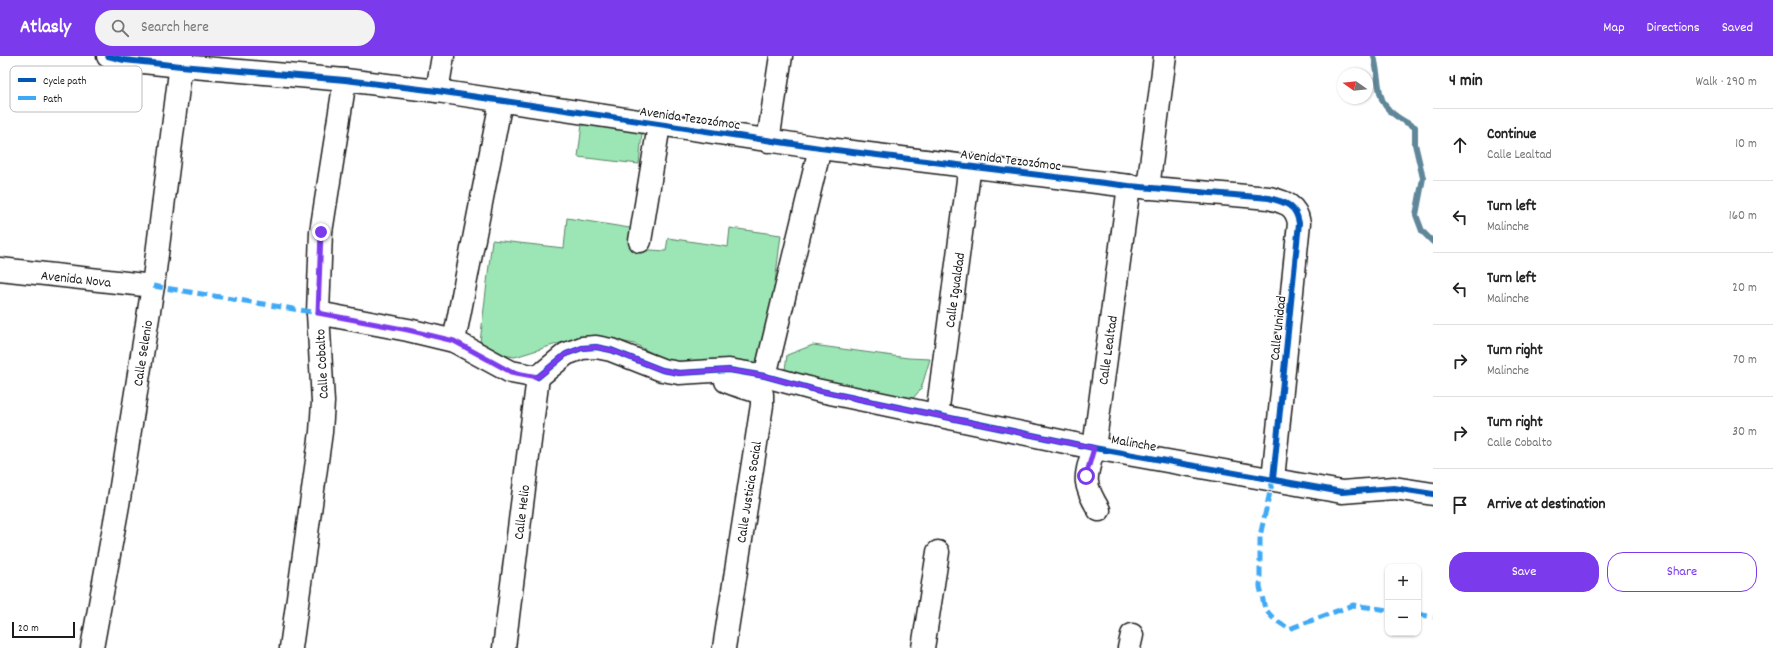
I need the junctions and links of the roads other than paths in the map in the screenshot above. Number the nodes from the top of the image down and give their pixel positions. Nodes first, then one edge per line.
1 (108, 56) edge
2 (443, 56) edge
3 (781, 56) edge
4 (1165, 56) edge
5 (182, 61) edge
6 (345, 80) junction
7 (437, 91) junction
8 (501, 101) junction
9 (659, 125) junction
10 (768, 141) junction
11 (820, 148) junction
12 (970, 166) junction
13 (1139, 187) junction
14 (1269, 198) joint
15 (640, 241) dead end
16 (0, 269) edge
17 (153, 286) junction
18 (318, 313) junction
19 (454, 341) junction
20 (708, 370) junction
21 (765, 376) junction
22 (538, 377) junction
23 (937, 415) junction
24 (1094, 448) junction
25 (1273, 479) junction
26 (1433, 494) edge
27 (1099, 510) dead end
28 (938, 552) dead end
29 (92, 648) edge
30 (291, 648) edge
31 (504, 648) edge
32 (724, 648) edge
33 (923, 648) edge

1 - 5 street, Avenida Tezozómoc
2 - 7 street
3 - 10 street
4 - 13 street, Calle Lealtad
5 - 6 street, Avenida Tezozómoc
5 - 17 street, Calle Selenio
6 - 7 street, Avenida Tezozómoc
6 - 18 street, Calle Cobalto
7 - 8 street, Avenida Tezozómoc
8 - 9 street, Avenida Tezozómoc
8 - 19 street
9 - 10 street, Avenida Tezozómoc
9 - 15 street
10 - 11 street, Avenida Tezozómoc
11 - 12 street, Avenida Tezozómoc
11 - 21 street
12 - 13 street, Avenida Tezozómoc
12 - 23 street, Calle Igualdad
13 - 14 street, Avenida Tezozómoc
13 - 24 street, Calle Lealtad
14 - 25 street, Calle Unidad
16 - 17 street, Avenida Nova
17 - 29 street, Calle Selenio
18 - 19 street
18 - 30 street, Calle Cobalto
19 - 22 street
20 - 21 street, Malinche
20 - 22 street, Malinche
20 - 32 street, Calle Justicia Social
21 - 23 street, Malinche
22 - 31 street, Calle Helio
23 - 24 street, Malinche
24 - 25 street, Malinche
24 - 27 street, Calle Lealtad
25 - 26 street, Malinche
28 - 33 street

